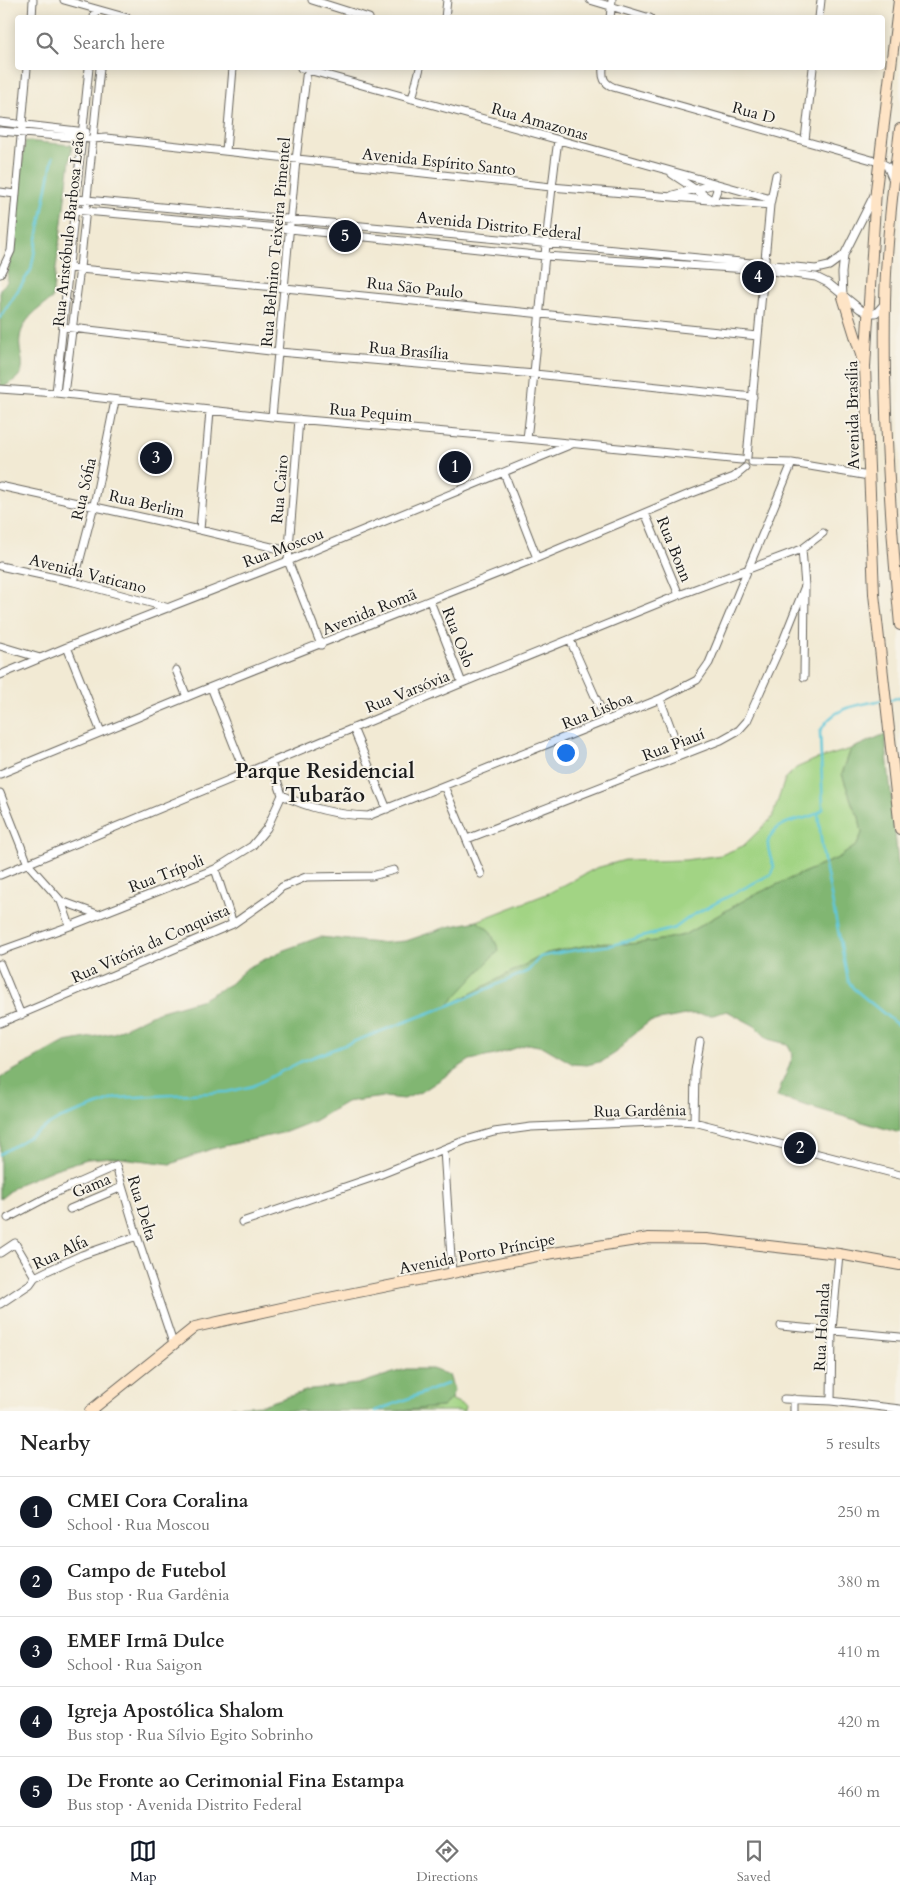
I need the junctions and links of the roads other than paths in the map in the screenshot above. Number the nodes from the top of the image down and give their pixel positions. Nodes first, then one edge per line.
1 (34, 0) edge
2 (64, 0) edge
3 (312, 0) edge
4 (447, 0) edge
5 (590, 0) edge
6 (821, 0) edge
7 (899, 0) edge
8 (612, 3) edge
9 (95, 9) junction
10 (32, 15) edge
11 (94, 15) edge
12 (106, 15) edge
13 (360, 15) edge
14 (445, 15) edge
15 (642, 15) edge
16 (819, 15) edge
17 (27, 70) edge
18 (89, 70) edge
19 (100, 70) edge
20 (233, 70) edge
21 (304, 70) edge
22 (311, 70) edge
23 (419, 70) edge
24 (602, 70) edge
25 (813, 70) edge
26 (412, 99) junction
27 (0, 122) edge
28 (22, 124) junction
29 (900, 129) edge
30 (0, 131) edge
31 (22, 133) junction
32 (82, 135) junction
33 (92, 136) junction
34 (558, 140) junction
35 (805, 140) junction
36 (226, 151) junction
37 (296, 160) junction
38 (879, 162) junction
39 (666, 170) junction
40 (776, 175) dead end
41 (715, 184) junction
42 (893, 184) junction
43 (551, 187) junction
44 (696, 190) junction
45 (876, 190) junction
46 (0, 192) edge
47 (15, 194) junction
48 (666, 197) junction
49 (76, 199) junction
50 (87, 200) junction
51 (713, 201) junction
52 (771, 202) junction
53 (74, 210) junction
54 (86, 211) junction
55 (291, 218) junction
56 (290, 229) junction
57 (545, 244) junction
58 (844, 254) junction
59 (545, 256) junction
60 (764, 267) junction
61 (68, 268) junction
62 (80, 268) junction
63 (0, 274) edge
64 (285, 288) junction
65 (843, 297) junction
66 (885, 303) junction
67 (867, 313) junction
68 (541, 314) junction
69 (63, 327) junction
70 (72, 328) junction
71 (758, 336) junction
72 (279, 352) junction
73 (865, 367) junction
74 (535, 374) junction
75 (0, 389) edge
76 (60, 393) junction
77 (753, 397) junction
78 (115, 401) junction
79 (210, 411) junction
80 (272, 417) junction
81 (299, 419) junction
82 (527, 439) junction
83 (574, 443) junction
84 (747, 460) junction
85 (792, 463) junction
86 (504, 473) junction
87 (869, 476) junction
88 (0, 486) edge
89 (94, 505) junction
90 (645, 513) junction
91 (200, 530) junction
92 (823, 533) dead end
93 (802, 549) junction
94 (288, 551) junction
95 (537, 558) junction
96 (288, 561) junction
97 (0, 566) edge
98 (749, 568) junction
99 (74, 582) junction
100 (805, 586) junction
101 (679, 596) junction
102 (430, 601) junction
103 (169, 608) junction
104 (900, 625) edge
105 (570, 640) junction
106 (321, 645) junction
107 (0, 646) edge
108 (66, 647) junction
109 (40, 658) junction
110 (176, 670) dead end
111 (0, 675) edge
112 (804, 677) dead end
113 (462, 683) junction
114 (211, 688) junction
115 (187, 697) junction
116 (660, 699) junction
117 (606, 722) junction
118 (353, 728) junction
119 (101, 732) junction
120 (681, 755) junction
121 (271, 762) junction
122 (246, 773) junction
123 (0, 774) edge
124 (444, 786) junction
125 (0, 793) edge
126 (282, 795) junction
127 (387, 809) junction
128 (900, 828) edge
129 (467, 839) junction
130 (28, 864) junction
131 (215, 868) junction
132 (394, 870) dead end
133 (0, 874) edge
134 (481, 874) dead end
135 (61, 901) junction
136 (97, 914) junction
137 (233, 924) junction
138 (70, 926) junction
139 (0, 951) edge
140 (0, 964) edge
141 (21, 1015) junction
142 (0, 1023) edge
143 (700, 1042) dead end
144 (694, 1122) junction
145 (444, 1150) junction
146 (900, 1175) edge
147 (122, 1187) junction
148 (70, 1209) dead end
149 (8, 1218) dead end
150 (242, 1222) dead end
151 (137, 1236) junction
152 (0, 1253) edge
153 (839, 1254) junction
154 (900, 1265) edge
155 (452, 1273) junction
156 (35, 1277) junction
157 (0, 1304) edge
158 (780, 1326) dead end
159 (832, 1330) junction
160 (900, 1337) edge
161 (173, 1343) junction
162 (784, 1399) dead end
163 (794, 1399) junction
164 (831, 1401) junction
165 (900, 1409) edge
166 (90, 1411) edge
167 (794, 1411) edge

1 - 10 street
2 - 9 street
3 - 13 street
4 - 14 street
5 - 8 street
6 - 16 street
7 - 38 street, Avenida Brasília
8 - 15 street
9 - 11 street
9 - 12 street
17 - 28 street
18 - 32 street
19 - 33 street, Rua Aristóbulo Barbosa Leão
20 - 36 street
21 - 37 street, Rua Belmiro Teixeira Pimentel
22 - 26 street, Rua Amazonas
23 - 26 street
24 - 35 street, Rua D
25 - 35 street
26 - 34 street, Rua Amazonas
27 - 28 street, Avenida Espírito Santo
28 - 31 street
28 - 32 street, Avenida Espírito Santo
29 - 42 street
30 - 31 street, Avenida Espírito Santo
31 - 32 street, Avenida Espírito Santo
31 - 47 street
32 - 33 street, Avenida Espírito Santo
32 - 49 street
33 - 36 street, Avenida Espírito Santo
33 - 50 street, Rua Aristóbulo Barbosa Leão
34 - 39 street, Rua Amazonas
34 - 43 street
35 - 38 street, Rua D
36 - 37 street, Avenida Espírito Santo
37 - 43 street, Avenida Espírito Santo
37 - 55 street, Rua Belmiro Teixeira Pimentel
38 - 42 street
38 - 45 street, Avenida Brasília
39 - 41 street, Rua Amazonas
39 - 44 street
40 - 52 street
41 - 44 street
41 - 51 street
41 - 52 street, Rua Amazonas
42 - 66 street
43 - 48 street, Avenida Espírito Santo
43 - 57 street
44 - 48 street
44 - 51 street
45 - 58 street
45 - 67 street, Avenida Brasília
46 - 47 street
47 - 63 street
48 - 51 street, Avenida Espírito Santo
49 - 50 street, Avenida Distrito Federal
49 - 53 street
50 - 54 street, Rua Aristóbulo Barbosa Leão
50 - 55 street, Avenida Distrito Federal
51 - 52 street, Avenida Espírito Santo
52 - 60 street
53 - 54 street, Avenida Distrito Federal
53 - 61 street
54 - 56 street, Avenida Distrito Federal
54 - 62 street, Rua Aristóbulo Barbosa Leão
55 - 56 street, Rua Belmiro Teixeira Pimentel
55 - 57 street, Avenida Distrito Federal
56 - 59 street, Avenida Distrito Federal
56 - 64 street, Rua Belmiro Teixeira Pimentel
57 - 59 street
57 - 60 street, Avenida Distrito Federal
58 - 60 street, Avenida Distrito Federal
58 - 65 street
59 - 60 street, Avenida Distrito Federal
59 - 68 street
60 - 65 street, Avenida Distrito Federal
60 - 71 street
61 - 62 street, Rua São Paulo
61 - 69 street
62 - 64 street, Rua São Paulo
62 - 70 street, Rua Aristóbulo Barbosa Leão
64 - 68 street, Rua São Paulo
64 - 72 street, Rua Belmiro Teixeira Pimentel
65 - 67 street, Avenida Distrito Federal
65 - 73 street
66 - 67 street
66 - 104 street
67 - 73 street, Avenida Brasília
68 - 71 street, Rua São Paulo
68 - 74 street
69 - 70 street, Rua Brasília
69 - 76 street
70 - 72 street, Rua Brasília
70 - 76 street, Rua Aristóbulo Barbosa Leão
71 - 77 street
72 - 74 street, Rua Brasília
72 - 80 street, Rua Belmiro Teixeira Pimentel
73 - 87 street, Avenida Brasília
74 - 77 street, Rua Brasília
74 - 82 street
75 - 76 street, Rua Pequim
76 - 78 street, Rua Pequim
77 - 84 street
78 - 79 street, Rua Pequim
78 - 89 street, Rua Sófia
79 - 80 street, Rua Pequim
79 - 91 street
80 - 81 street, Rua Pequim
81 - 82 street, Rua Pequim
81 - 94 street, Rua Cairo
82 - 83 street, Rua Pequim
83 - 84 street, Rua Pequim
83 - 86 street, Rua Moscou
84 - 85 street, Rua Pequim
84 - 90 street, Avenida Romã
85 - 87 street, Rua Pequim
85 - 98 street, Rua Lisboa
86 - 95 street
86 - 96 street, Rua Moscou
87 - 128 street, Avenida Brasília
88 - 89 street, Rua Berlim
89 - 91 street, Rua Berlim
89 - 99 street, Rua Sófia
90 - 95 street, Avenida Romã
90 - 101 street, Rua Bonn
91 - 94 street, Rua Berlim
92 - 93 street, Rua Varsóvia
93 - 98 street, Rua Varsóvia
93 - 100 street
94 - 96 street, Rua Cairo
95 - 102 street, Avenida Romã
96 - 103 street, Rua Moscou
96 - 106 street, Rua Cairo
97 - 99 street, Avenida Vaticano
98 - 101 street, Rua Varsóvia
98 - 116 street, Rua Lisboa
99 - 103 street, Avenida Vaticano
100 - 112 street
100 - 120 street, Rua Piauí
101 - 105 street, Rua Varsóvia
102 - 106 street, Avenida Romã
102 - 113 street, Rua Oslo
103 - 108 street, Rua Moscou
105 - 113 street, Rua Varsóvia
105 - 117 street
106 - 114 street, Avenida Romã
107 - 109 street
108 - 109 street, Rua Moscou
108 - 119 street
109 - 111 street, Rua Moscou
110 - 115 street
113 - 118 street, Rua Varsóvia
114 - 115 street, Avenida Romã
114 - 122 street
115 - 119 street, Avenida Romã
116 - 117 street, Rua Lisboa
116 - 120 street
117 - 124 street, Rua Lisboa
118 - 121 street, Rua Varsóvia
118 - 127 street
119 - 123 street, Avenida Romã
120 - 129 street, Rua Piauí
121 - 122 street, Rua Varsóvia
121 - 126 street
122 - 130 street, Rua Varsóvia
124 - 127 street, Rua Lisboa
124 - 129 street
125 - 130 street
126 - 127 street, Rua Lisboa
126 - 131 street, Rua Trípoli
129 - 134 street
130 - 133 street, Rua Varsóvia
130 - 135 street
131 - 136 street, Rua Trípoli
131 - 137 street
132 - 137 street, Rua Vitória da Conquista
135 - 136 street
135 - 138 street
136 - 138 street, Rua Trípoli
137 - 141 street, Rua Vitória da Conquista
138 - 139 street, Rua Trípoli
140 - 141 street
141 - 142 street, Rua Vitória da Conquista
143 - 144 street
144 - 145 street, Rua Gardênia
144 - 146 street, Rua Gardênia
145 - 150 street
145 - 155 street
147 - 148 street, Gama
147 - 149 street, Rua Delta
147 - 151 street, Rua Delta
151 - 156 street, Rua Alfa
151 - 161 street, Rua Delta
152 - 156 street
153 - 154 street, Avenida Porto Príncipe
153 - 155 street, Avenida Porto Príncipe
153 - 159 street, Rua Holanda
155 - 161 street, Avenida Porto Príncipe
156 - 157 street, Rua Alfa
158 - 159 street
159 - 160 street
159 - 164 street, Rua Holanda
161 - 166 street, Avenida Porto Príncipe
162 - 163 street
163 - 164 street
163 - 167 street
164 - 165 street

